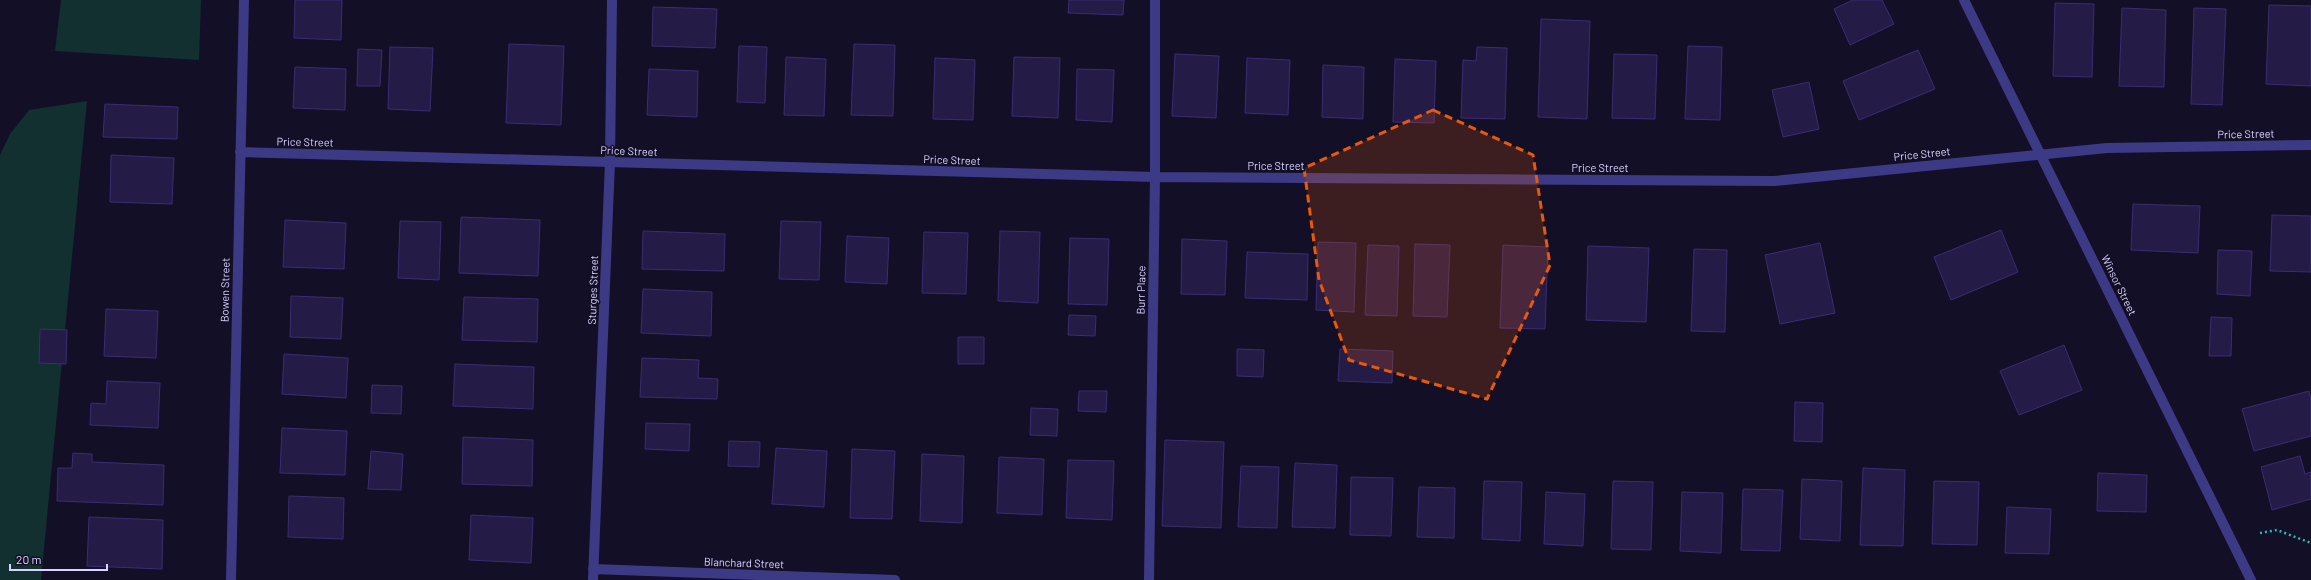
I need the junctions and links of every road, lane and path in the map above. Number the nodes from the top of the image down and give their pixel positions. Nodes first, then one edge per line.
1 (244, 0) edge
2 (612, 0) edge
3 (1155, 0) edge
4 (1964, 0) edge
5 (2311, 145) edge
6 (240, 152) junction
7 (2041, 154) junction
8 (610, 162) junction
9 (1155, 177) junction
10 (2260, 533) dead end
11 (2311, 543) edge
12 (593, 569) junction
13 (231, 580) edge
14 (593, 580) edge
15 (895, 580) edge
16 (1149, 580) edge
17 (2251, 580) edge

1 - 6 street, Bowen Street
2 - 8 street, Sturges Street
3 - 9 street, Burr Place
4 - 7 street, Winsor Street
5 - 7 street, Price Street
6 - 8 street, Price Street
6 - 13 street, Bowen Street
7 - 9 street, Price Street
7 - 17 street, Winsor Street
8 - 9 street, Price Street
8 - 12 street, Sturges Street
9 - 16 street, Burr Place
10 - 11 path
12 - 14 street, Sturges Street
12 - 15 street, Blanchard Street

